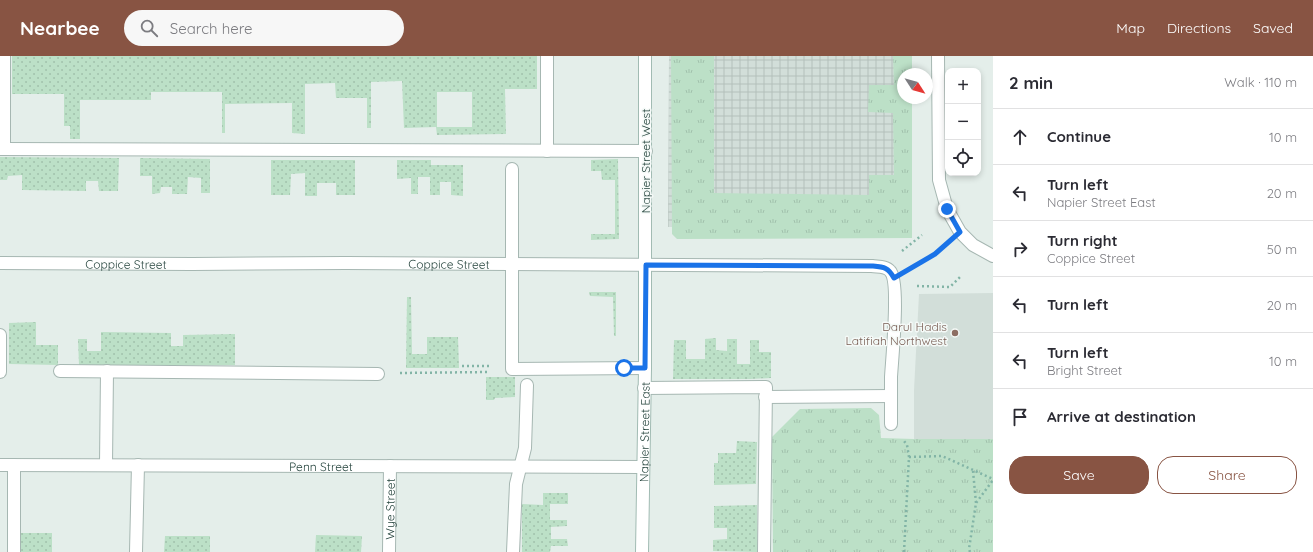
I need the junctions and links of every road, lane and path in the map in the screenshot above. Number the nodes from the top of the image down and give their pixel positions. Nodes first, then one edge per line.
1 (4, 56) edge
2 (547, 56) edge
3 (645, 56) edge
4 (938, 56) edge
5 (2, 149) edge
6 (547, 151) junction
7 (646, 151) junction
8 (512, 169) dead end
9 (960, 232) junction
10 (922, 235) dead end
11 (902, 251) dead end
12 (993, 256) edge
13 (0, 263) edge
14 (513, 264) junction
15 (646, 265) junction
16 (960, 277) dead end
17 (894, 278) junction
18 (911, 286) dead end
19 (0, 335) edge
20 (645, 368) junction
21 (512, 369) junction
22 (60, 371) dead end
23 (107, 371) junction
24 (0, 372) edge
25 (378, 374) joint
26 (527, 385) dead end
27 (644, 388) junction
28 (891, 396) junction
29 (765, 397) junction
30 (891, 424) joint
31 (909, 457) junction
32 (106, 464) junction
33 (0, 465) edge
34 (14, 465) junction
35 (138, 465) junction
36 (521, 465) junction
37 (390, 466) junction
38 (643, 466) junction
39 (973, 470) junction
40 (993, 480) edge
41 (976, 503) junction
42 (14, 552) edge
43 (136, 552) edge
44 (388, 552) edge
45 (513, 552) edge
46 (642, 552) edge
47 (764, 552) edge
48 (904, 552) edge
49 (970, 552) edge

1 - 5 street
2 - 6 street
3 - 7 street, Napier Street West
4 - 9 street
5 - 6 street
6 - 7 street
7 - 15 street, Napier Street West
8 - 14 street
9 - 12 street
9 - 17 path
10 - 11 path
13 - 14 street, Coppice Street
14 - 15 street, Coppice Street
14 - 21 street
15 - 17 street, Coppice Street
15 - 20 street, Napier Street East
16 - 18 path
17 - 28 street
19 - 24 street
20 - 21 street
20 - 27 street, Napier Street East
21 - 25 path
22 - 23 street
23 - 25 street
23 - 32 street
26 - 36 street
27 - 29 street
27 - 38 street, Napier Street East
28 - 29 street
28 - 30 street
29 - 47 street
30 - 31 path
31 - 39 path
31 - 48 path
32 - 34 street, Penn Street
32 - 35 street, Penn Street
33 - 34 street, Penn Street
34 - 42 street
35 - 37 street, Penn Street
35 - 43 street
36 - 37 street, Penn Street
36 - 38 street, Penn Street
36 - 45 street
37 - 44 street, Wye Street
38 - 46 street, Napier Street East
39 - 40 path
39 - 41 path
40 - 41 path
41 - 49 path

